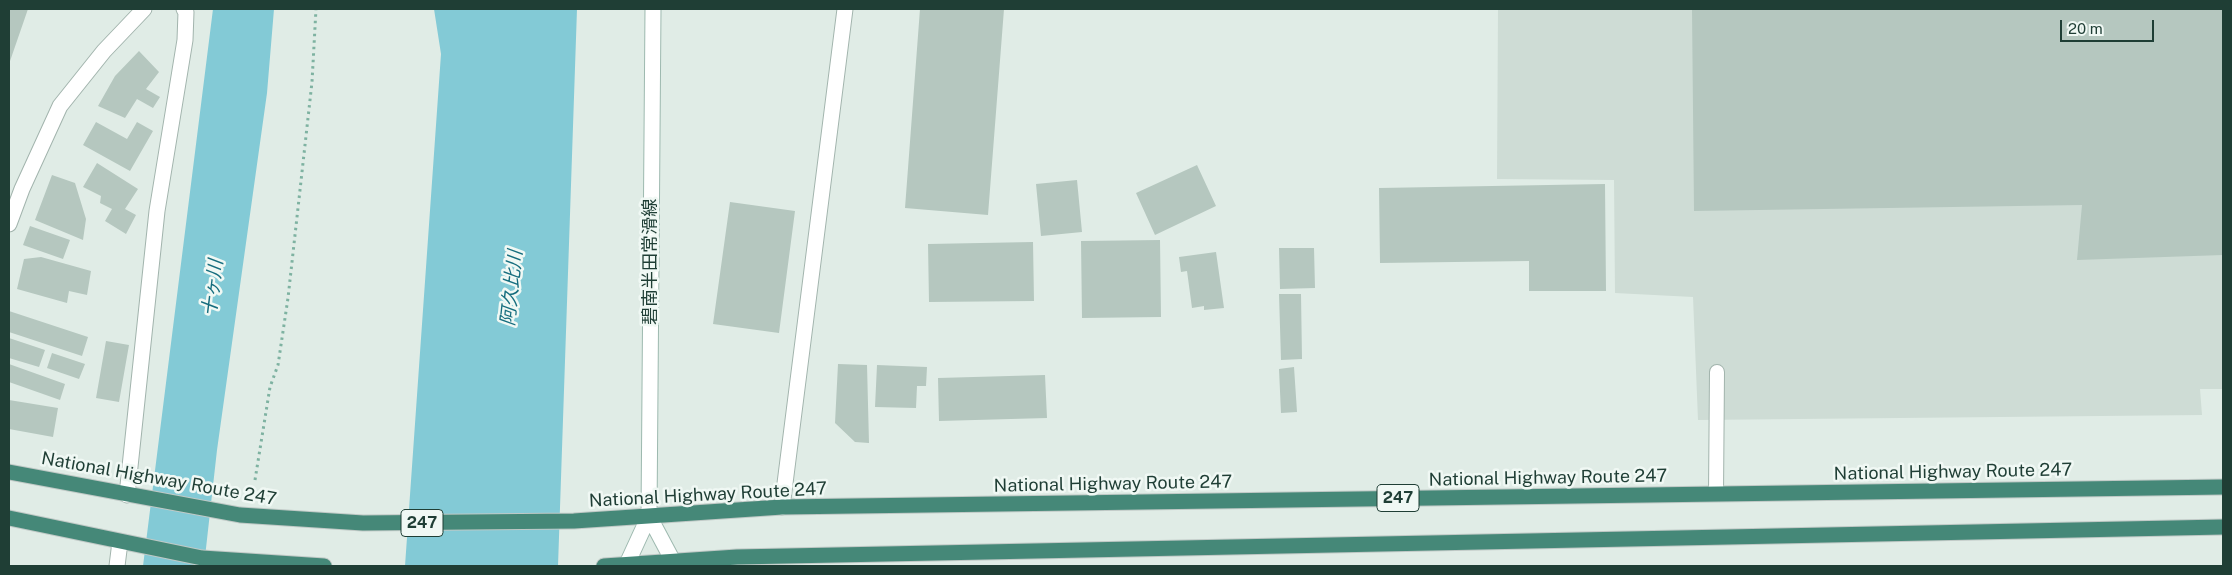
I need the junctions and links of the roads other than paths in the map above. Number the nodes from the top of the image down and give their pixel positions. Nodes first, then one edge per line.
1 (144, 9) edge
2 (184, 9) edge
3 (653, 9) edge
4 (844, 9) edge
5 (9, 224) edge
6 (1717, 372) dead end
7 (9, 472) edge
8 (2223, 487) edge
9 (1716, 494) junction
10 (127, 495) junction
11 (782, 507) junction
12 (649, 516) junction
13 (9, 518) edge
14 (2223, 528) edge
15 (120, 542) junction
16 (674, 565) edge
17 (117, 566) edge
18 (324, 566) edge
19 (604, 566) edge
20 (626, 566) edge

1 - 5 street
2 - 10 street
3 - 12 street, 碧南半田常滑線
4 - 11 street
6 - 9 lane
7 - 10 highway, National Highway Route 247 / 247
8 - 9 highway, National Highway Route 247 / 247
9 - 11 highway, National Highway Route 247 / 247
10 - 12 highway, National Highway Route 247 / 247
11 - 12 highway, National Highway Route 247 / 247
12 - 16 street, 碧南半田常滑線
12 - 20 street, 碧南半田常滑線
13 - 15 highway
14 - 16 highway
15 - 17 street
15 - 18 highway
16 - 20 highway
19 - 20 highway

